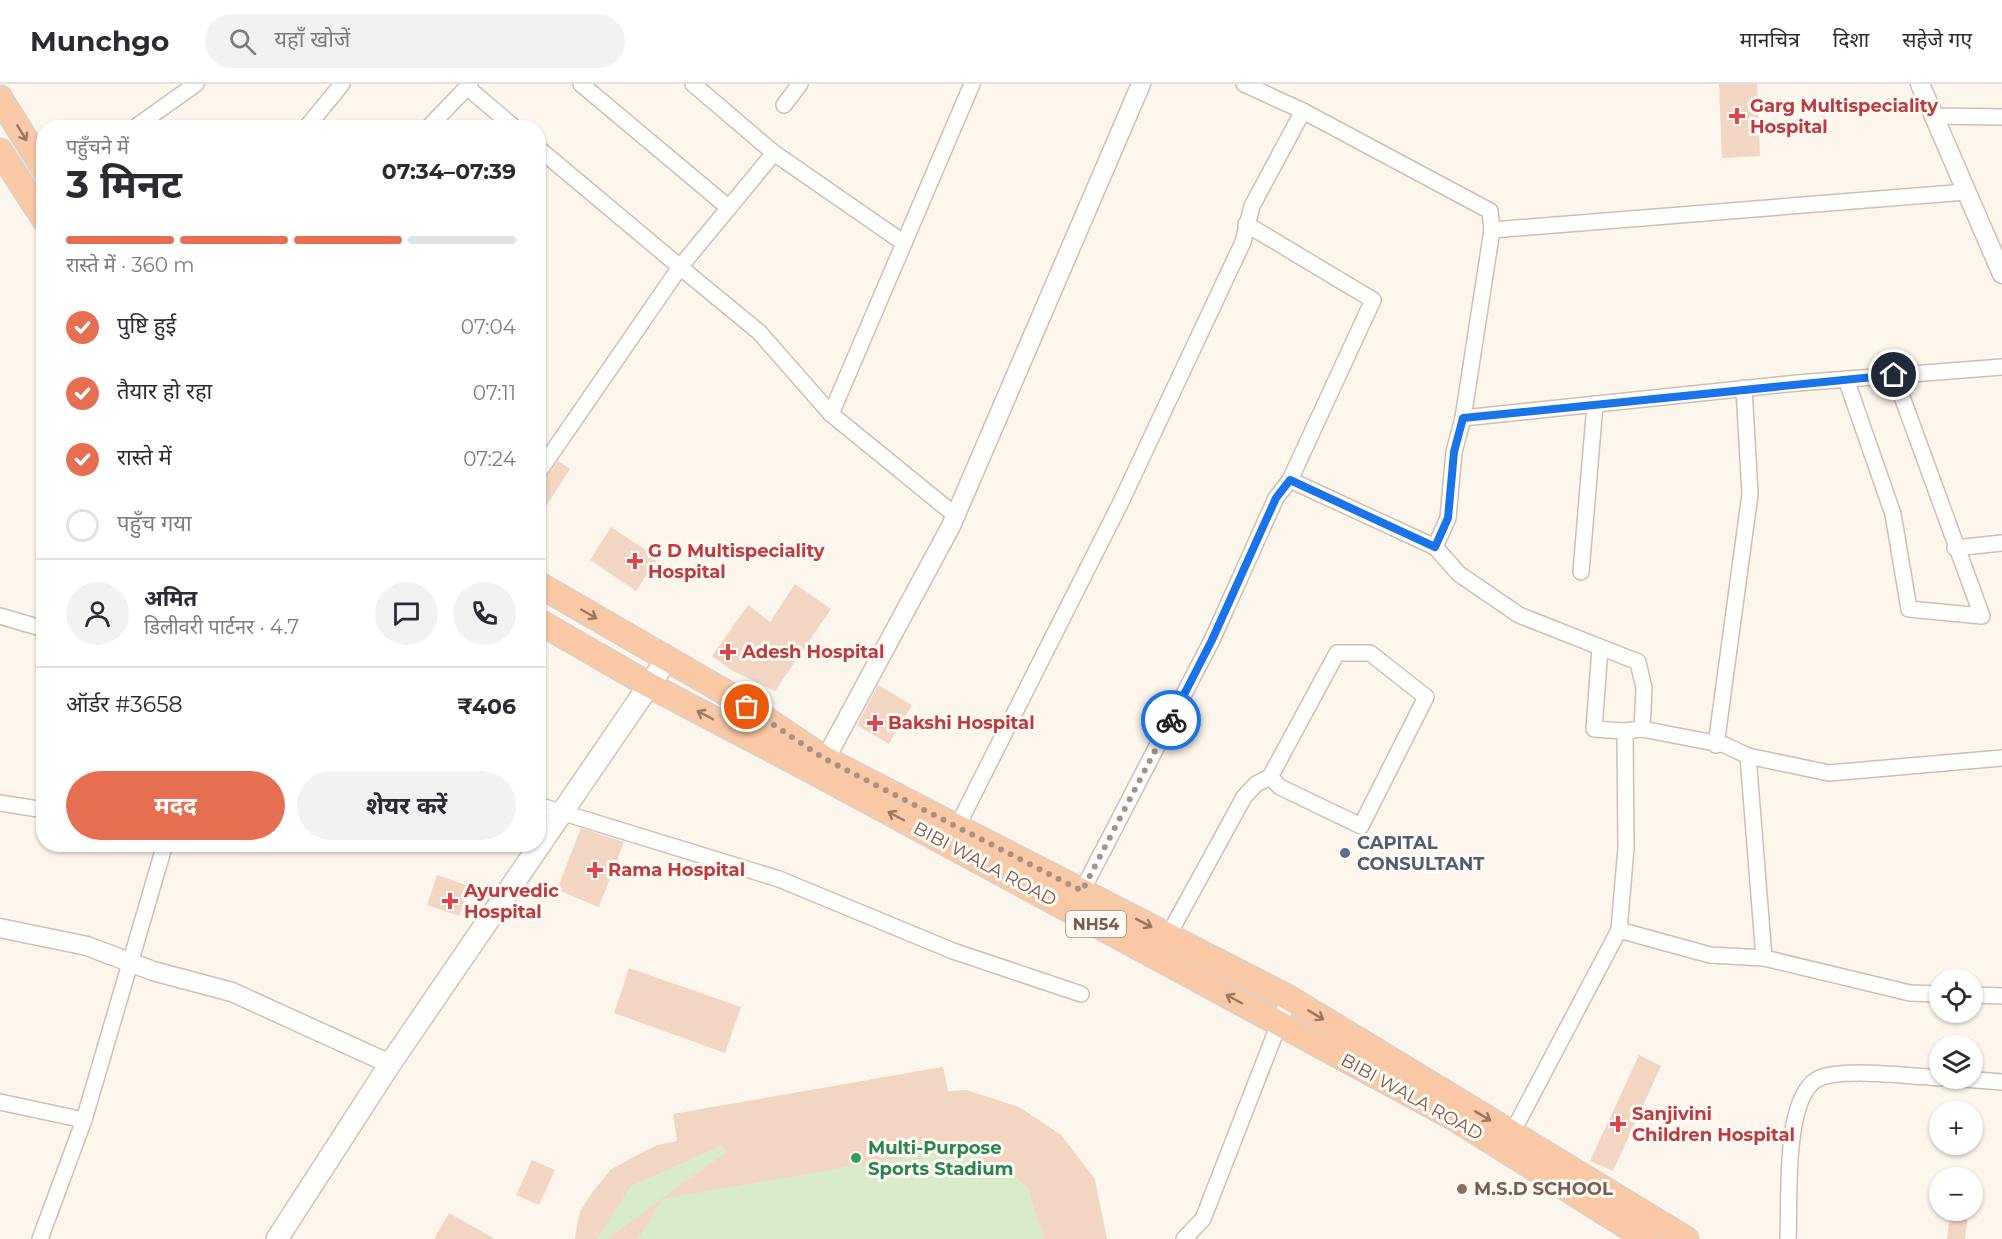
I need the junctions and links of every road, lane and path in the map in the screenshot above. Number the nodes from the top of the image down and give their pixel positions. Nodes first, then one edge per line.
1 (196, 84) edge
2 (342, 84) edge
3 (581, 84) edge
4 (693, 84) edge
5 (800, 84) edge
6 (972, 84) edge
7 (1141, 84) edge
8 (1244, 84) edge
9 (1920, 84) edge
10 (468, 86) edge
11 (0, 98) edge
12 (784, 105) dead end
13 (1303, 111) junction
14 (1934, 116) junction
15 (2002, 117) edge
16 (145, 120) edge
17 (313, 120) edge
18 (436, 120) edge
19 (505, 120) edge
20 (0, 151) edge
21 (774, 153) junction
22 (546, 155) edge
23 (36, 156) edge
24 (1966, 192) junction
25 (36, 207) edge
26 (729, 208) junction
27 (1246, 225) junction
28 (1492, 230) junction
29 (904, 243) junction
30 (680, 267) junction
31 (2002, 274) edge
32 (2002, 367) edge
33 (1894, 375) junction
34 (1846, 379) junction
35 (1744, 388) junction
36 (1595, 404) junction
37 (831, 414) junction
38 (1463, 418) junction
39 (546, 461) edge
40 (1290, 480) junction
41 (955, 515) junction
42 (2002, 543) edge
43 (1435, 547) junction
44 (1955, 548) junction
45 (1581, 573) dead end
46 (546, 589) edge
47 (0, 616) edge
48 (546, 626) edge
49 (36, 627) edge
50 (1600, 648) junction
51 (667, 659) junction
52 (649, 685) junction
53 (1642, 729) junction
54 (1625, 731) junction
55 (1716, 745) junction
56 (1748, 756) junction
57 (2002, 758) edge
58 (822, 766) junction
59 (1270, 777) junction
60 (0, 803) edge
61 (546, 807) edge
62 (36, 809) edge
63 (563, 810) junction
64 (957, 827) junction
65 (546, 835) edge
66 (163, 852) edge
67 (534, 852) edge
68 (1082, 891) junction
69 (0, 928) edge
70 (1619, 930) junction
71 (1168, 936) junction
72 (1764, 958) junction
73 (130, 963) junction
74 (1081, 994) dead end
75 (1929, 994) edge
76 (1983, 995) edge
77 (2002, 996) edge
78 (1289, 998) junction
79 (1280, 1023) junction
80 (390, 1064) junction
81 (1929, 1077) edge
82 (1983, 1081) edge
83 (2002, 1082) edge
84 (0, 1102) edge
85 (84, 1120) junction
86 (1512, 1133) junction
87 (40, 1239) edge
88 (278, 1239) edge
89 (1184, 1239) edge
90 (1647, 1239) edge
91 (1686, 1239) edge
92 (1788, 1239) edge

1 - 16 street
2 - 17 street
3 - 26 street
4 - 21 street
5 - 12 street
6 - 29 street
7 - 41 street
8 - 13 street
9 - 14 street
10 - 18 street
10 - 19 street
11 -> 23 highway
13 - 27 street
13 - 28 street
14 - 15 street
14 - 24 street
20 - 25 highway
21 - 26 street
21 - 29 street
22 - 30 street
24 - 28 street
24 - 31 street
26 - 30 street
27 - 40 street
27 - 64 street
28 - 38 street
29 - 37 street
30 - 37 street
30 - 39 street
32 - 33 street
33 - 34 street
33 - 44 street
34 - 35 street
34 - 44 street
35 - 36 street
35 - 55 street
36 - 38 street
36 - 45 street
37 - 41 street
38 - 43 street
40 - 43 street
40 - 68 street
41 - 58 street
42 - 44 street
43 - 50 street
46 -> 51 highway, NH54
47 - 49 street
48 - 52 highway, BIBI WALA ROAD / NH54
50 - 53 street
50 - 54 street
51 - 52 main road
51 - 58 highway, NH54
58 -> 52 highway, BIBI WALA ROAD / NH54
52 - 63 main road
53 - 54 street
53 - 55 street
54 - 70 street
55 - 56 street
56 - 57 street
56 - 72 street
58 - 64 highway, NH54
79 -> 58 highway, BIBI WALA ROAD / NH54
59 - 59 street
59 - 71 street
60 - 62 street
61 - 63 street
63 - 65 main road
63 - 74 street
64 - 68 highway, NH54
66 - 73 street
67 - 80 main road
68 -> 71 highway, NH54
69 - 73 street
70 - 72 street
70 - 86 street
71 - 78 highway, NH54
72 - 75 street
73 - 80 street
73 - 85 street
76 - 77 street
78 - 79 street
78 -> 86 highway, NH54
79 - 89 street
79 - 90 highway, BIBI WALA ROAD / NH54
80 - 88 main road
81 - 92 street
82 - 83 street
84 - 85 street
85 - 87 street
86 - 91 highway, NH54

